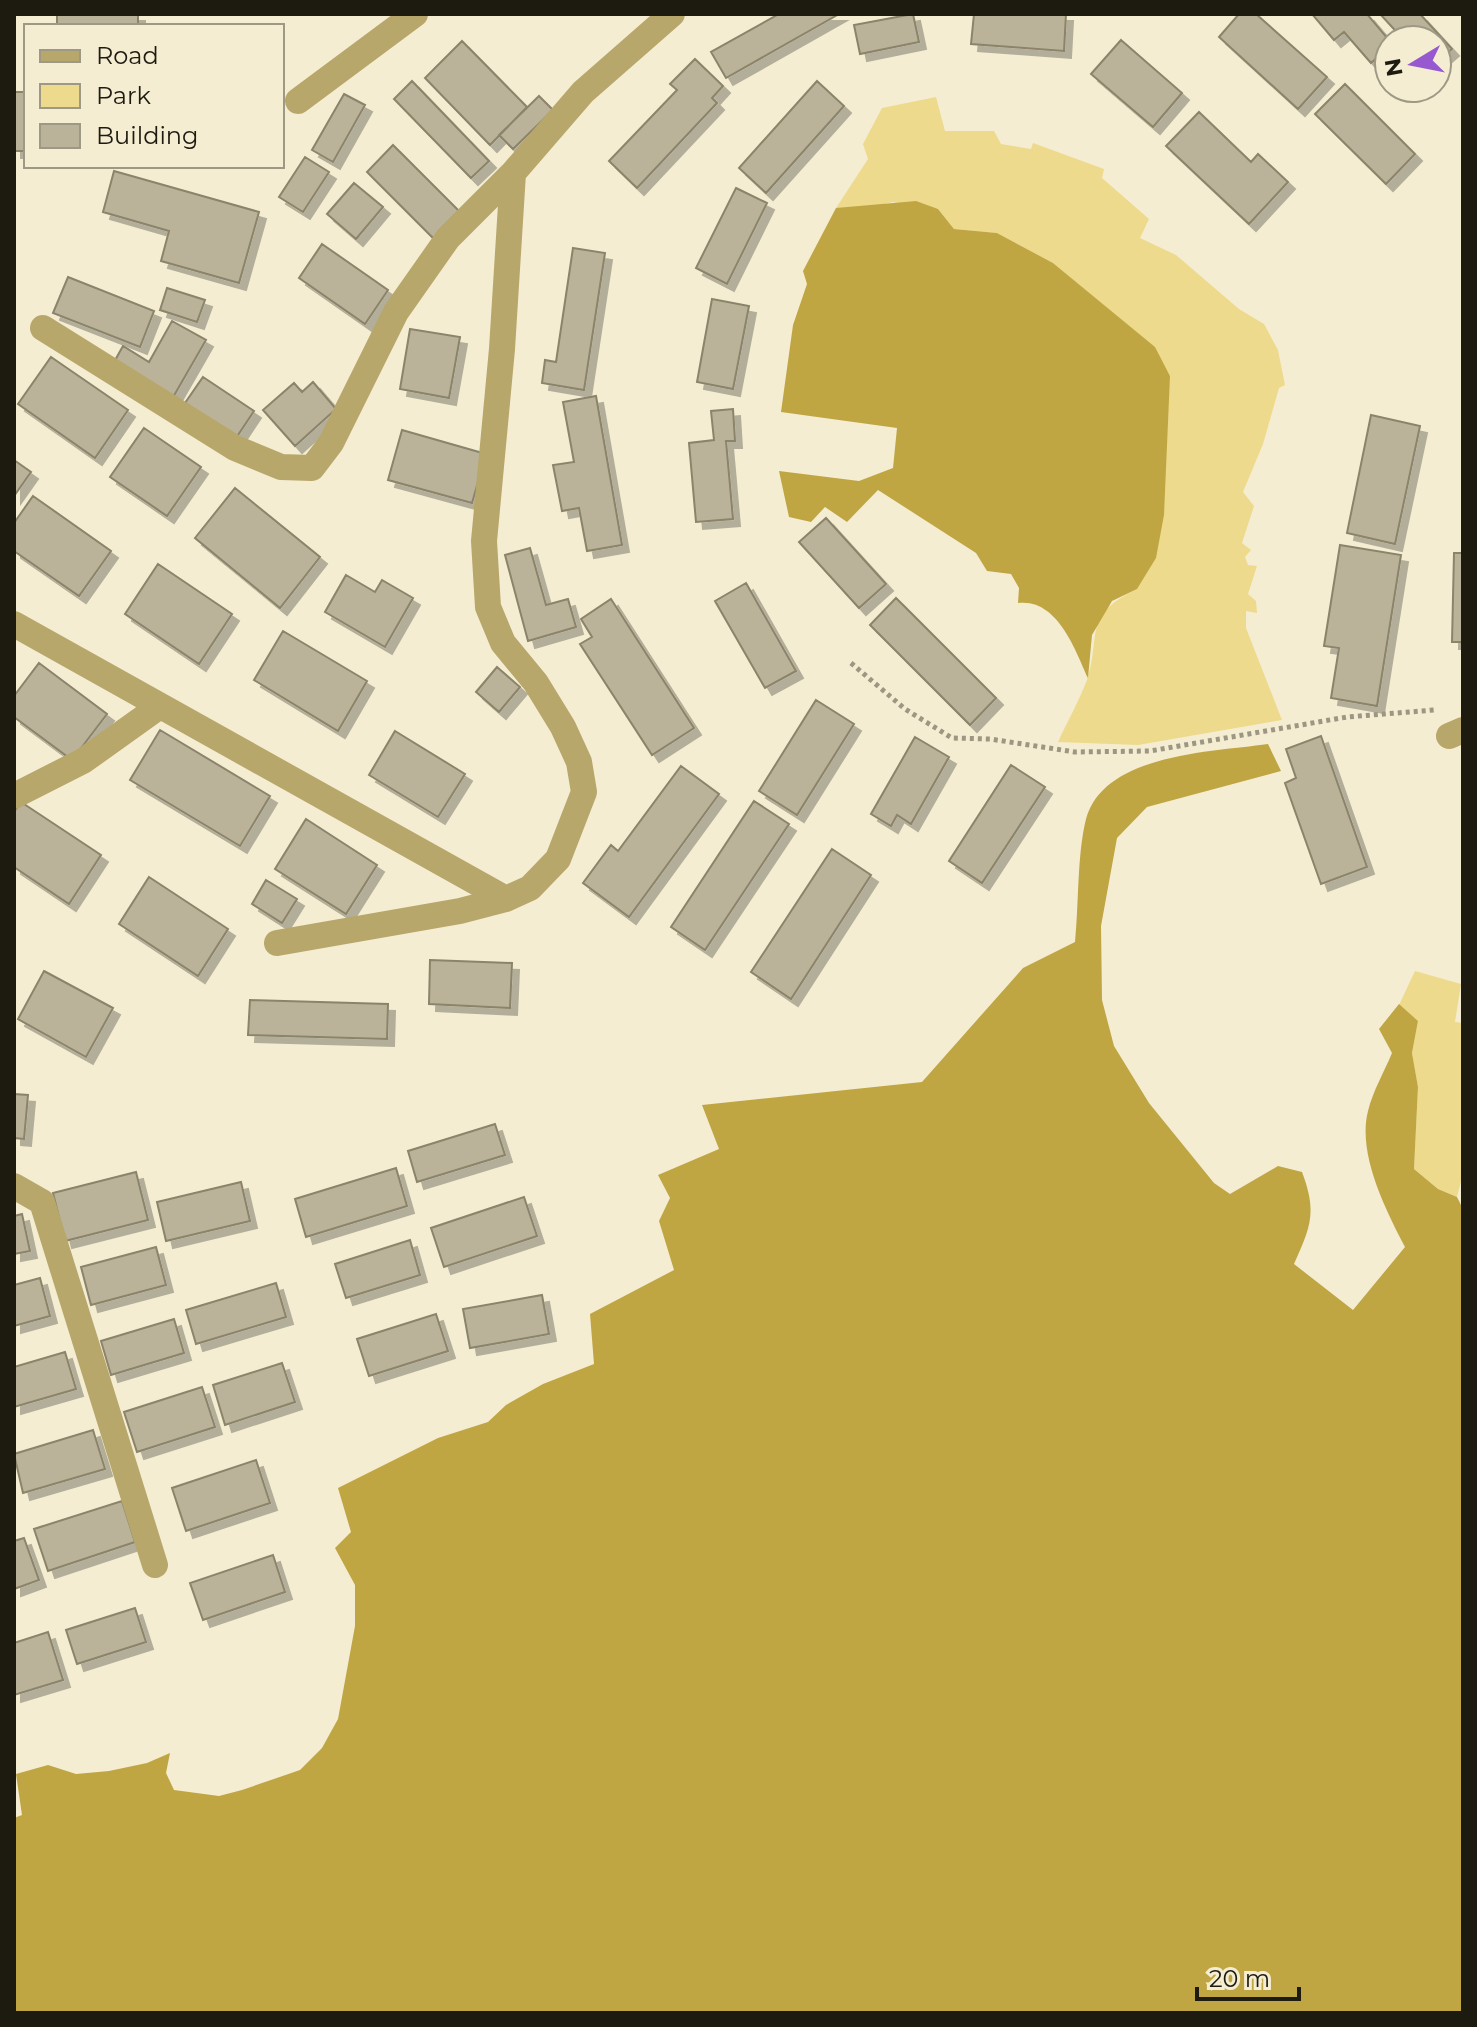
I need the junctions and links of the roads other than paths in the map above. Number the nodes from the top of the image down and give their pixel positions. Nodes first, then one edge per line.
1 (415, 14) edge
2 (672, 14) edge
3 (298, 101) dead end
4 (513, 173) junction
5 (43, 328) dead end
6 (14, 624) edge
7 (160, 706) junction
8 (14, 796) edge
9 (506, 899) junction
10 (277, 943) dead end
11 (14, 1186) edge
12 (155, 1565) dead end

1 - 3 street
2 - 4 street
4 - 5 street
4 - 9 street
6 - 7 street
7 - 8 street
7 - 9 street
9 - 10 street
11 - 12 street

